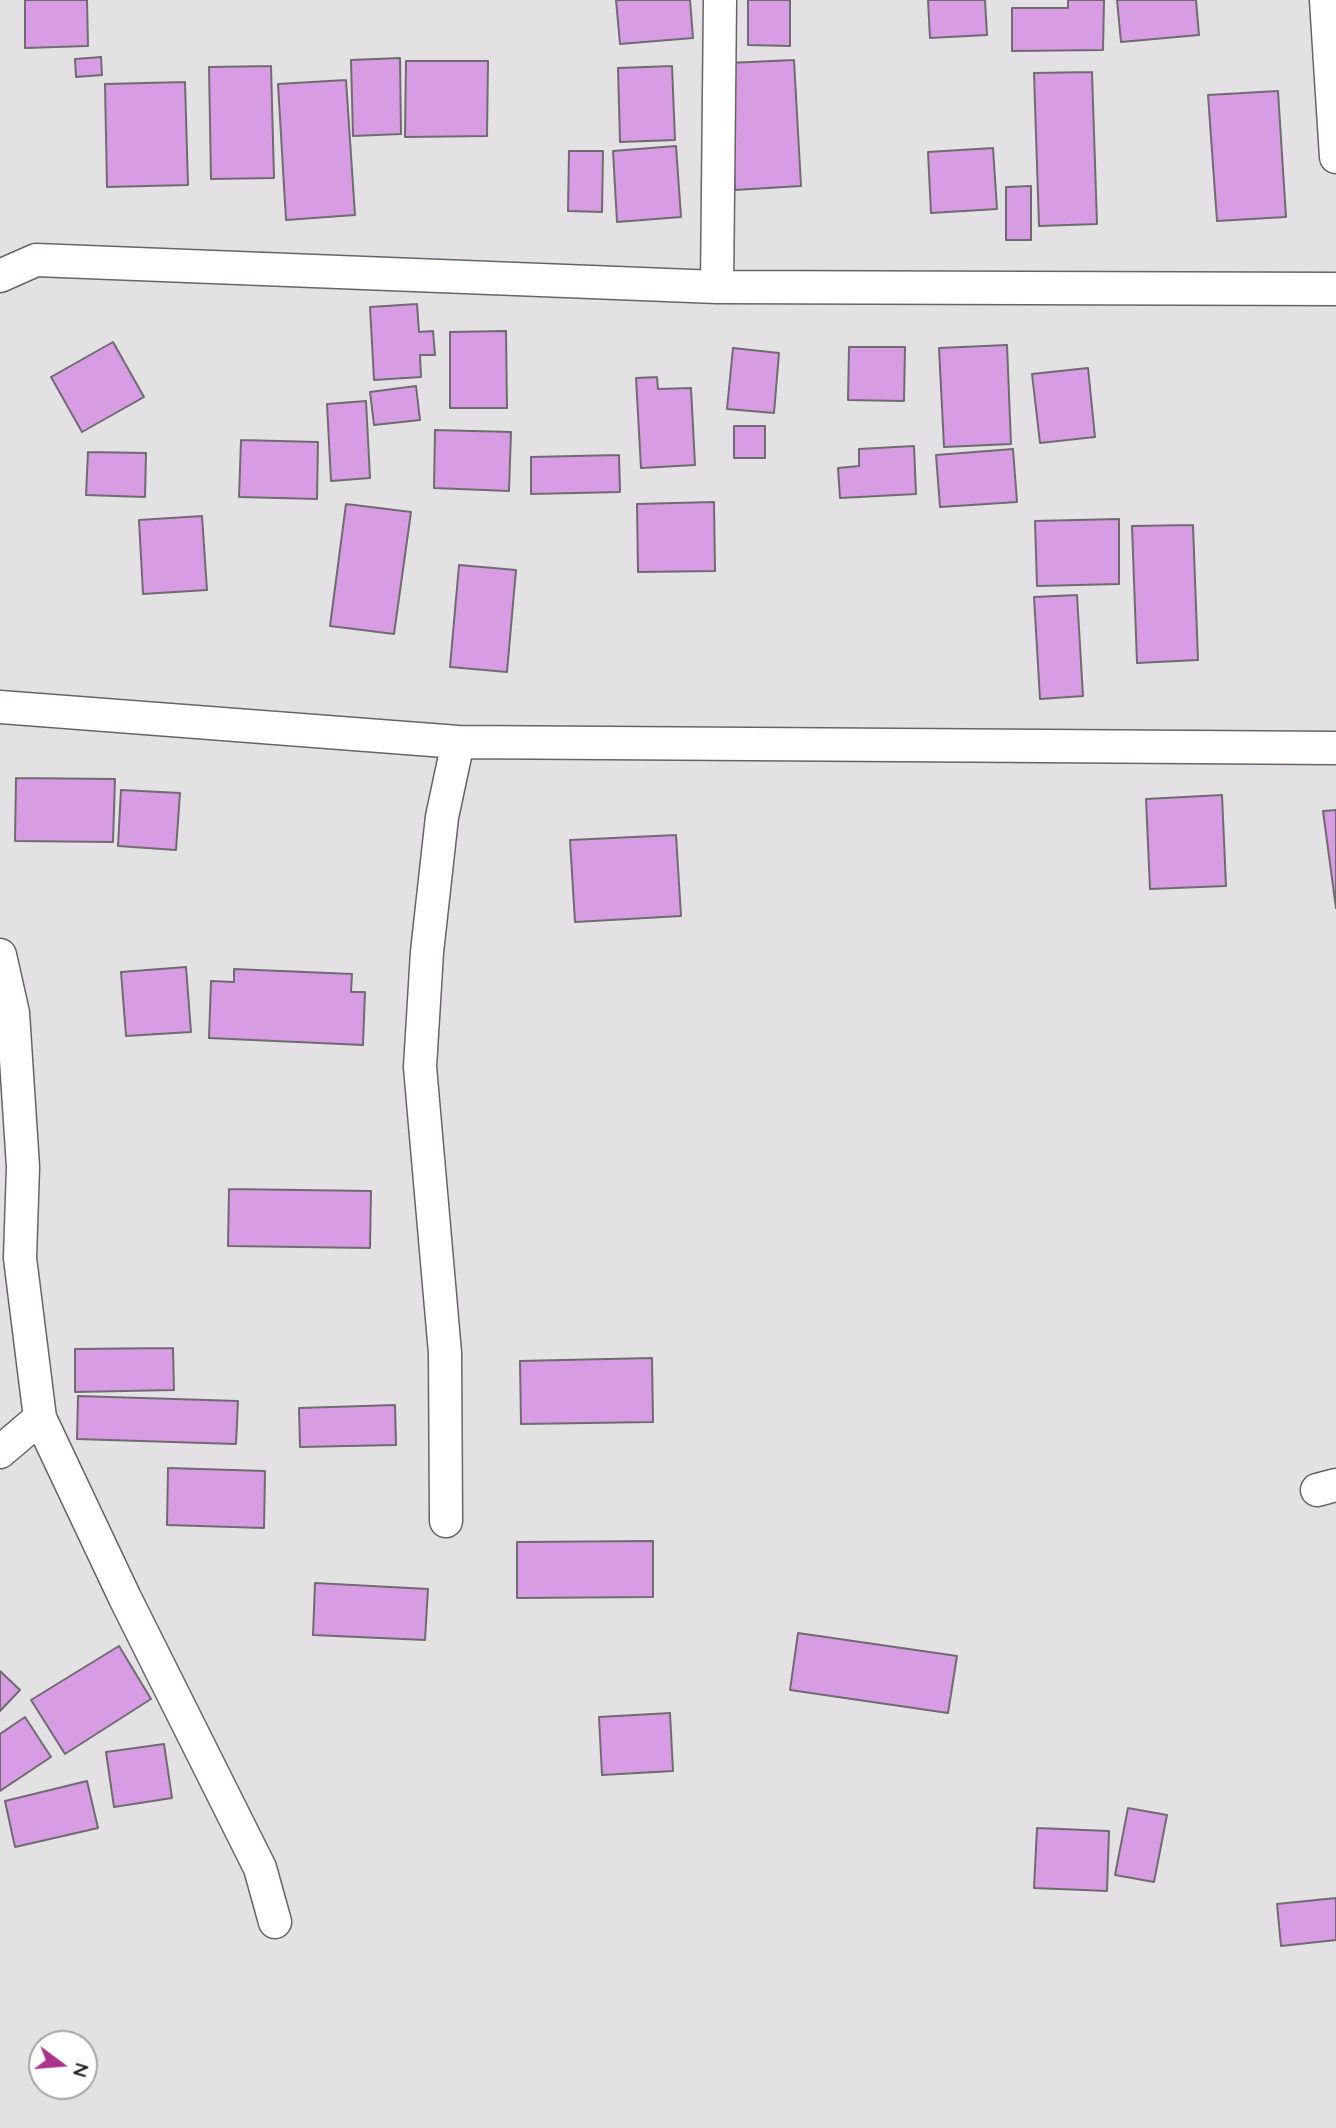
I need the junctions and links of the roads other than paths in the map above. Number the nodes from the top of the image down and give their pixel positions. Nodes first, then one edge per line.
1 (720, 0) edge
2 (1326, 0) edge
3 (1336, 157) edge
4 (0, 276) edge
5 (718, 287) junction
6 (1336, 289) edge
7 (0, 707) edge
8 (458, 742) junction
9 (1336, 748) edge
10 (0, 955) edge
11 (40, 1418) junction
12 (0, 1452) edge
13 (446, 1521) dead end
14 (275, 1922) dead end

1 - 5 street
2 - 3 street
4 - 5 street
5 - 6 street
7 - 8 street
8 - 9 street
8 - 13 street
10 - 11 street
11 - 12 street
11 - 14 street

